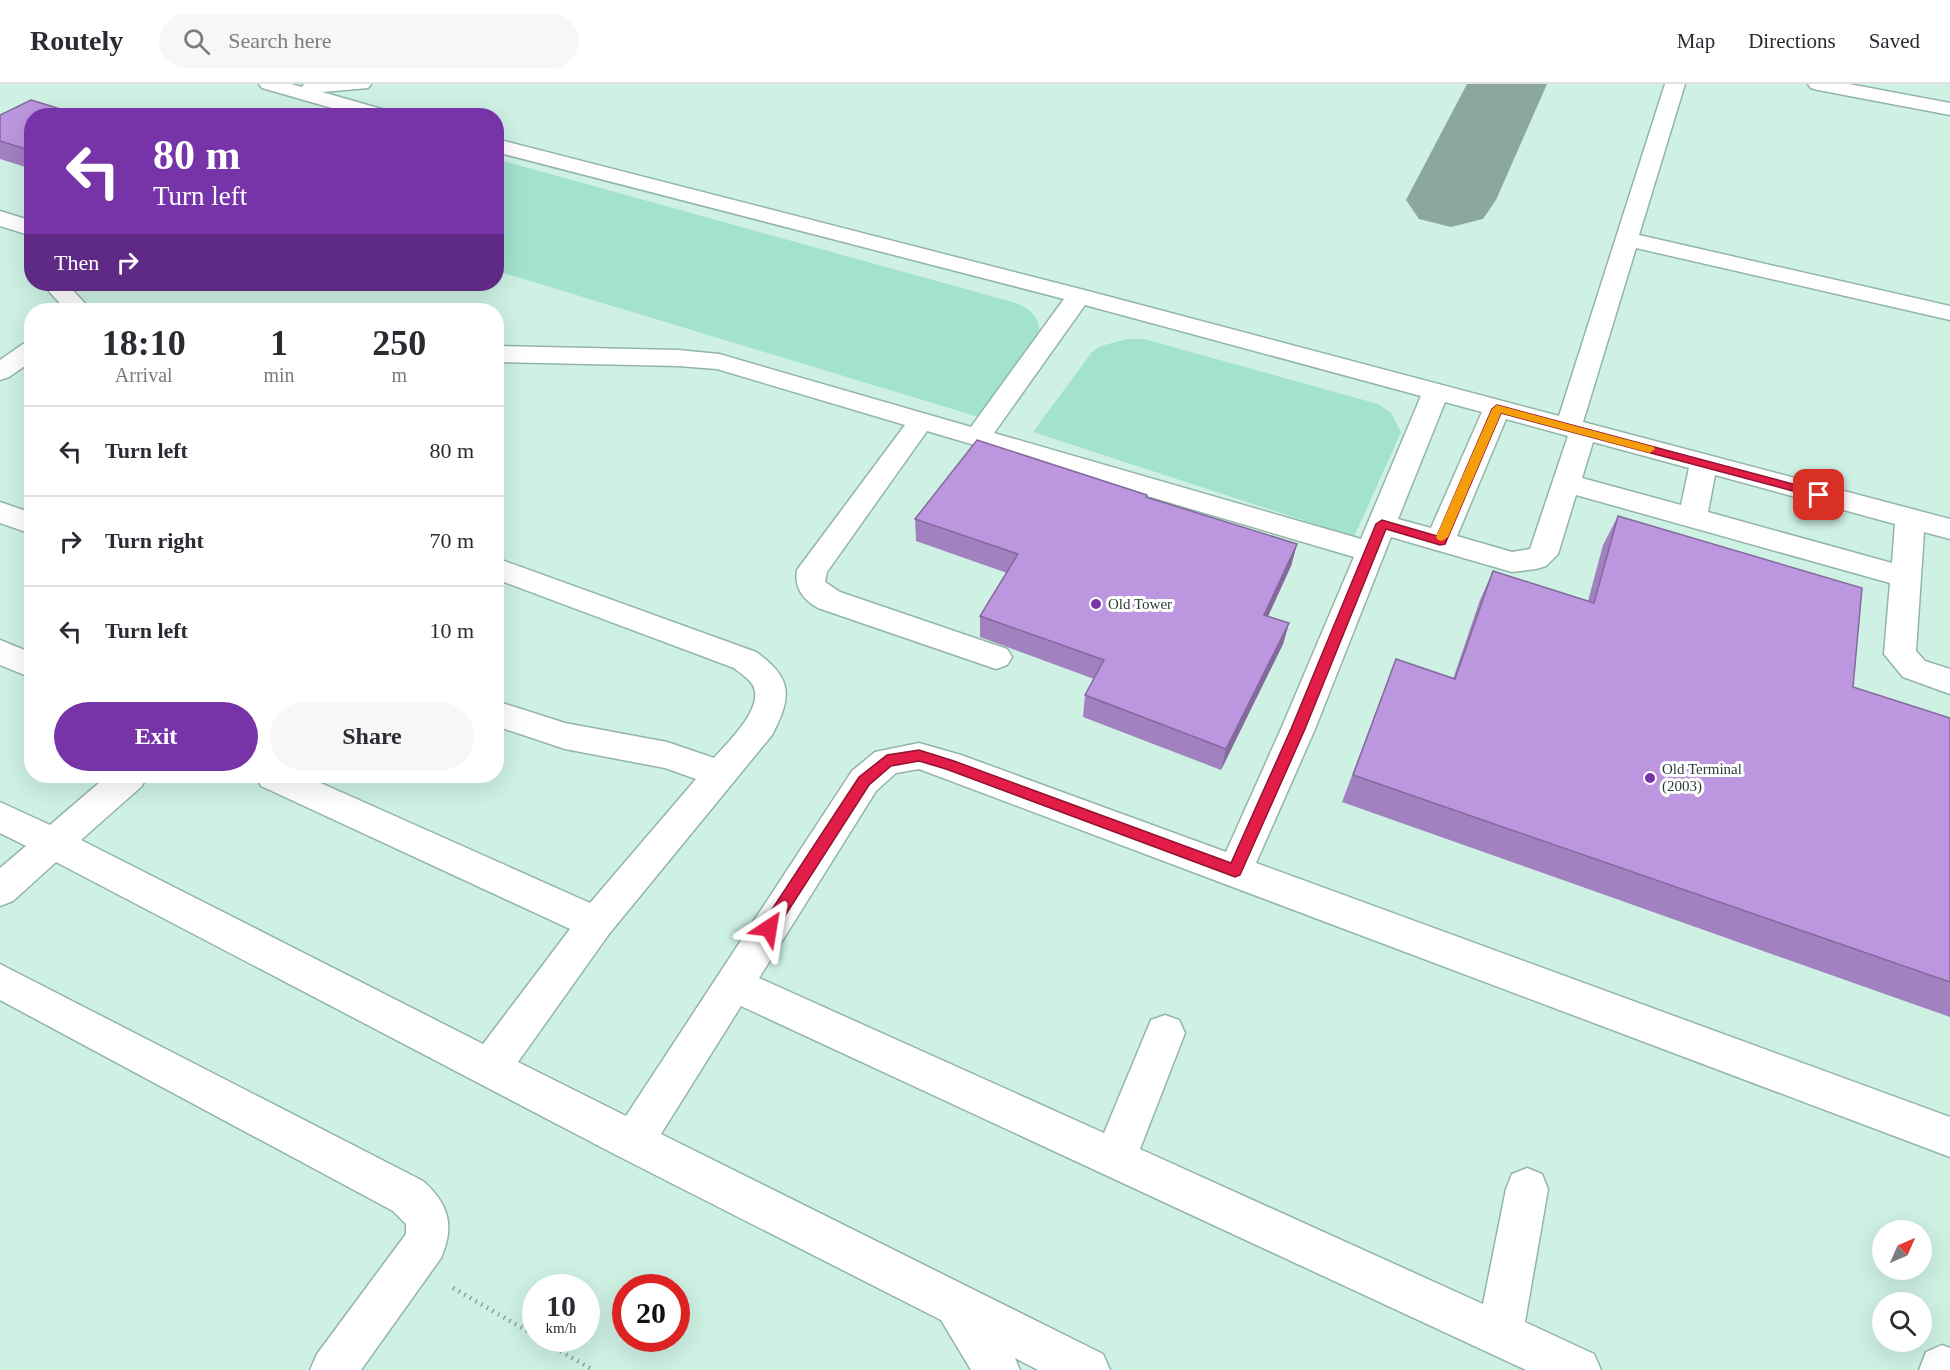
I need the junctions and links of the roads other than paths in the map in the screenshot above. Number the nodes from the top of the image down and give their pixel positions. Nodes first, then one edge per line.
1 (361, 84) edge
2 (1675, 84) edge
3 (1818, 84) edge
4 (276, 86) edge
5 (321, 99) junction
6 (306, 108) edge
7 (355, 108) edge
8 (1950, 109) edge
9 (504, 147) edge
10 (1626, 239) junction
11 (1079, 296) junction
12 (1950, 312) edge
13 (504, 354) edge
14 (24, 355) edge
15 (0, 372) edge
16 (1436, 392) junction
17 (1497, 409) junction
18 (922, 420) junction
19 (1575, 429) junction
20 (978, 436) junction
21 (1704, 464) junction
22 (1567, 483) junction
23 (0, 512) edge
24 (1692, 518) junction
25 (1910, 519) junction
26 (24, 522) edge
27 (1950, 529) edge
28 (1376, 538) junction
29 (1440, 541) junction
30 (504, 571) edge
31 (1906, 577) junction
32 (0, 652) edge
33 (996, 657) dead end
34 (24, 662) edge
35 (1950, 682) edge
36 (504, 716) edge
37 (722, 774) junction
38 (122, 783) edge
39 (288, 783) edge
40 (0, 816) edge
41 (53, 843) junction
42 (1235, 871) junction
43 (0, 890) edge
44 (596, 923) junction
45 (0, 981) edge
46 (733, 984) junction
47 (1165, 1033) dead end
48 (490, 1068) junction
49 (1950, 1137) edge
50 (633, 1142) junction
51 (1115, 1158) junction
52 (1527, 1189) dead end
53 (957, 1305) junction
54 (1500, 1334) junction
55 (333, 1370) edge
56 (997, 1370) edge
57 (1087, 1370) edge
58 (1578, 1370) edge

1 - 4 street
2 - 10 street
3 - 8 street
4 - 5 street
5 - 6 street
5 - 7 street
9 - 11 street
10 - 12 street
10 - 19 street
11 - 16 street
11 - 20 street
13 - 18 street
14 - 15 street
16 - 17 street
16 - 28 street
17 - 19 street
17 - 29 street
18 - 20 street
18 - 33 street
19 - 21 street
19 - 22 street
20 - 28 street
21 - 24 street
21 - 25 street
22 - 24 street
22 - 29 street
23 - 26 street
24 - 31 street
25 - 27 street
25 - 31 street
28 - 29 street
28 - 42 street
30 - 37 street
31 - 35 street
32 - 34 street
36 - 37 street
37 - 44 street
38 - 41 street
39 - 44 street
40 - 41 street
41 - 43 street
41 - 48 street
42 - 46 street
42 - 49 street
44 - 48 street
45 - 55 street
46 - 50 street
46 - 51 street
47 - 51 street
48 - 50 street
50 - 53 street
51 - 54 street
52 - 54 street
53 - 56 street
53 - 57 street
54 - 58 street

